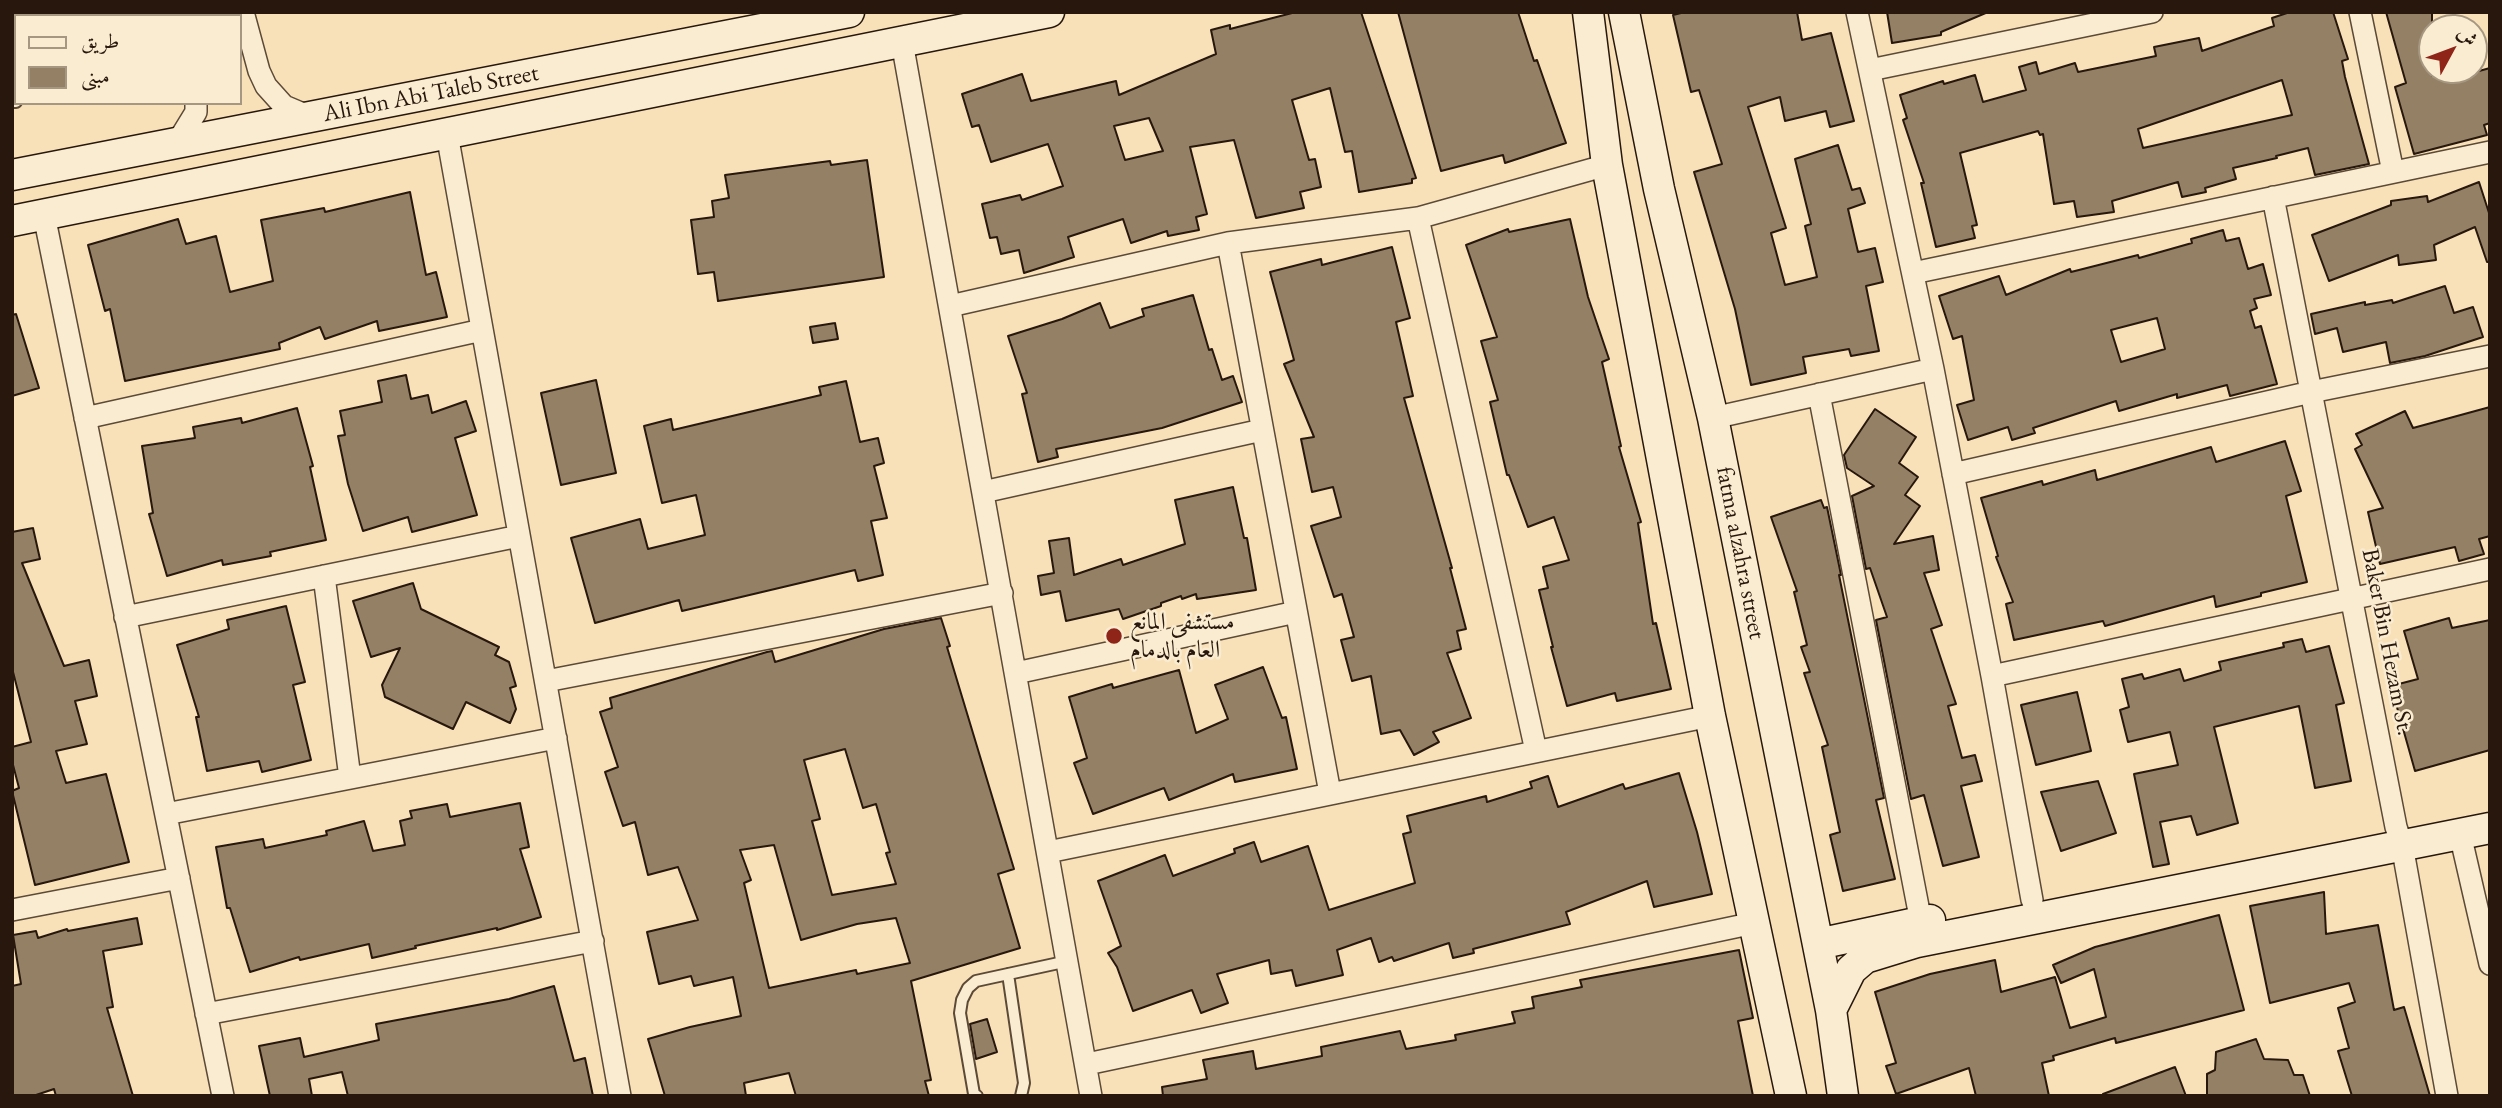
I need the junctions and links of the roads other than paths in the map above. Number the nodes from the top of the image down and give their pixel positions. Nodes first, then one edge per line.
1 (243, 12) edge
2 (849, 12) edge
3 (1049, 12) edge
4 (1588, 12) edge
5 (1624, 12) edge
6 (1857, 12) edge
7 (2152, 12) edge
8 (2360, 12) edge
9 (249, 33) junction
10 (902, 42) junction
11 (242, 58) edge
12 (1870, 70) junction
13 (196, 105) edge
14 (310, 117) junction
15 (447, 134) junction
16 (177, 143) junction
17 (2490, 152) edge
18 (1607, 165) junction
19 (2393, 172) junction
20 (12, 175) edge
21 (1659, 189) junction
22 (2273, 197) junction
23 (44, 215) junction
24 (1418, 218) junction
25 (12, 221) edge
26 (1228, 243) junction
27 (1913, 273) junction
28 (950, 306) junction
29 (482, 330) junction
30 (2490, 356) edge
31 (1933, 369) junction
32 (2311, 392) junction
33 (1819, 394) junction
34 (85, 418) junction
35 (1713, 418) junction
36 (1262, 430) junction
37 (1953, 474) junction
38 (983, 492) junction
39 (519, 536) junction
40 (2490, 569) edge
41 (324, 576) junction
42 (1002, 593) junction
43 (2352, 599) junction
44 (1296, 612) junction
45 (125, 617) junction
46 (1016, 673) junction
47 (1992, 676) junction
48 (546, 681) junction
49 (1710, 716) junction
50 (556, 738) junction
51 (1536, 751) junction
52 (350, 778) junction
53 (1330, 793) junction
54 (2490, 808) edge
55 (166, 814) junction
56 (2490, 828) edge
57 (2460, 834) junction
58 (2399, 836) junction
59 (1048, 852) junction
60 (178, 878) junction
61 (2032, 900) junction
62 (12, 910) edge
63 (1921, 922) junction
64 (1754, 923) junction
65 (593, 941) junction
66 (1818, 944) junction
67 (1068, 961) junction
68 (2490, 964) edge
69 (1008, 974) junction
70 (1831, 1010) junction
71 (206, 1014) junction
72 (1087, 1064) junction
73 (223, 1096) edge
74 (620, 1096) edge
75 (977, 1096) edge
76 (1021, 1096) edge
77 (1091, 1096) edge
78 (1791, 1096) edge
79 (1843, 1096) edge
80 (2447, 1096) edge

1 - 9 street
2 - 14 street, Ali Ibn Abi Taleb Street
3 - 10 street
4 - 18 street
5 - 21 street, fatma alzahra street
6 - 12 street
7 - 12 street
8 - 19 street
9 - 11 street
9 - 14 street
10 - 15 street
10 - 28 street
12 - 27 street
13 - 16 street
14 - 16 street, Ali Ibn Abi Taleb Street
15 - 23 street
15 - 29 street
16 - 20 street, Ali Ibn Abi Taleb Street
17 - 19 street
18 - 21 street
18 - 24 street
18 - 49 street
19 - 22 street
21 - 35 street, fatma alzahra street
22 - 27 street
22 - 32 street, Baker Bin Hezam St.
23 - 25 street
23 - 34 street
24 - 26 street
24 - 51 street
26 - 28 street
26 - 36 street
27 - 31 street
28 - 38 street
29 - 34 street
29 - 39 street
30 - 32 street
31 - 33 street
31 - 37 street
32 - 37 street
32 - 43 street, Baker Bin Hezam St.
33 - 35 street
33 - 63 street
34 - 45 street
35 - 66 street, fatma alzahra street
36 - 38 street
36 - 44 street
37 - 47 street
38 - 42 street
39 - 41 street
39 - 48 street
40 - 43 street
41 - 45 street
41 - 52 street
42 - 46 street
42 - 48 street
43 - 47 street
43 - 58 street, Baker Bin Hezam St.
44 - 46 street
44 - 53 street
45 - 55 street
46 - 59 street
47 - 61 street
48 - 50 street
49 - 51 street
49 - 64 street
50 - 52 street
50 - 65 street
51 - 53 street
52 - 55 street
53 - 59 street
54 - 58 street
55 - 60 street
56 - 57 street
57 - 58 street
57 - 68 street
58 - 61 street
58 - 70 street
58 - 80 street, Baker Bin Hezam St.
59 - 67 street
60 - 62 street
60 - 71 street
61 - 63 street
63 - 66 street
64 - 72 street
64 - 78 street
65 - 71 street
65 - 74 street
66 - 70 street, fatma alzahra street
67 - 69 lane
67 - 72 street
69 - 75 lane
69 - 76 lane
70 - 79 street, fatma alzahra street
71 - 73 street
72 - 77 street

